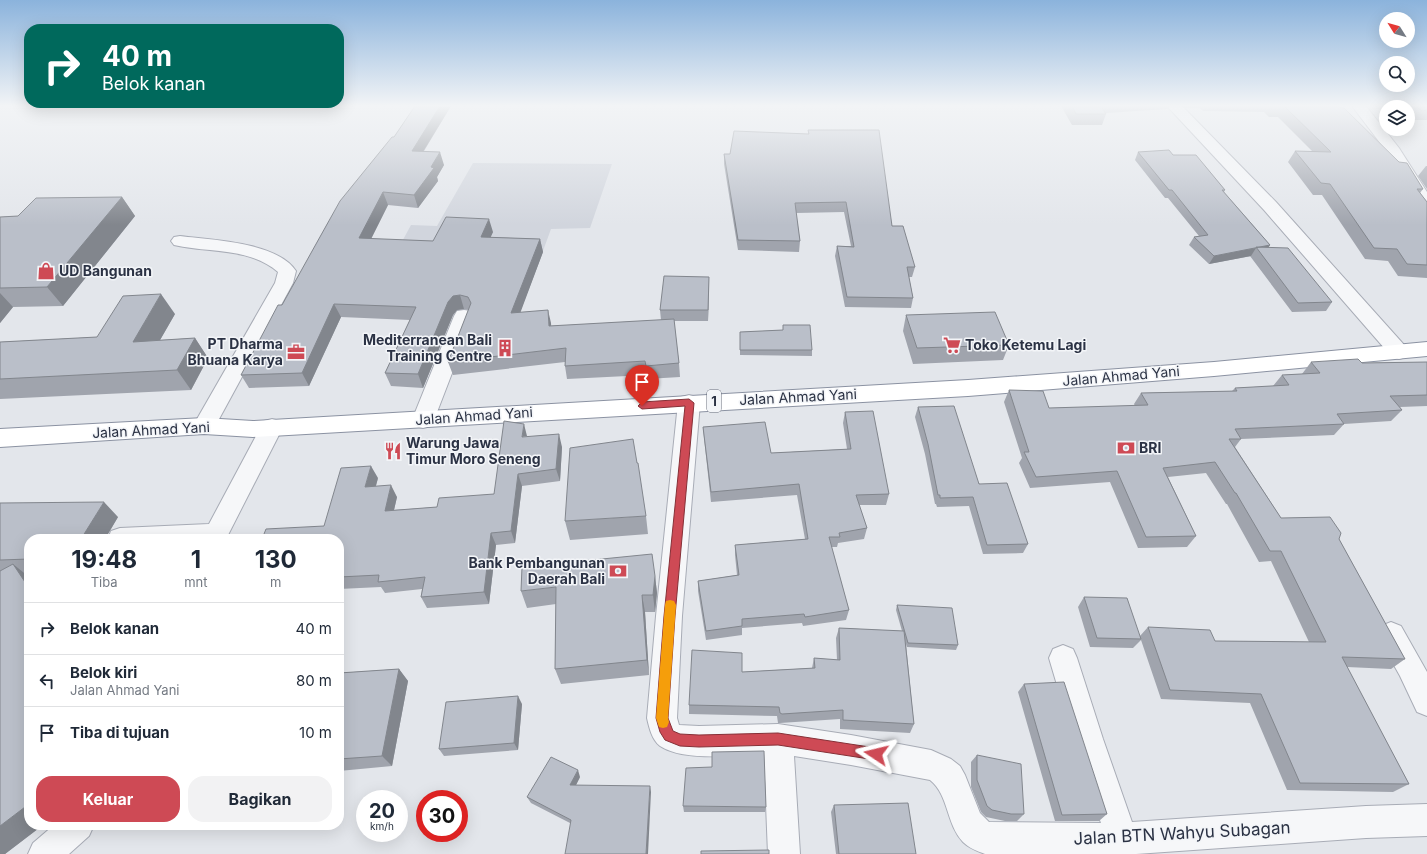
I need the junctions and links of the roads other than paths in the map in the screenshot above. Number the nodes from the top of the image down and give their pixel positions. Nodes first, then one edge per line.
1 (1212, 146) edge
2 (1390, 146) edge
3 (1427, 205) edge
4 (180, 241) dead end
5 (464, 316) edge
6 (1427, 349) edge
7 (1399, 352) junction
8 (689, 403) junction
9 (423, 420) junction
10 (204, 426) junction
11 (272, 427) junction
12 (0, 438) edge
13 (217, 534) edge
14 (1379, 615) edge
15 (1063, 658) dead end
16 (1427, 702) edge
17 (778, 739) junction
18 (1427, 820) edge
19 (72, 830) edge
20 (1122, 839) junction
21 (44, 854) edge
22 (784, 854) edge

1 - 7 street
2 - 3 street
4 - 10 street
5 - 9 street
6 - 7 highway, Jalan Ahmad Yani / 1
7 - 8 highway, Jalan Ahmad Yani / 1
8 - 9 highway, Jalan Ahmad Yani / 1
8 - 17 street, Jalan BTN Wahyu Subagan
9 - 11 highway, Jalan Ahmad Yani / 1
10 - 11 highway, Jalan Ahmad Yani / 1
10 - 12 highway, Jalan Ahmad Yani / 1
11 - 13 street
14 - 16 street
15 - 20 street
17 - 20 street, Jalan BTN Wahyu Subagan
17 - 22 street
18 - 20 street, Jalan BTN Wahyu Subagan
19 - 21 street

